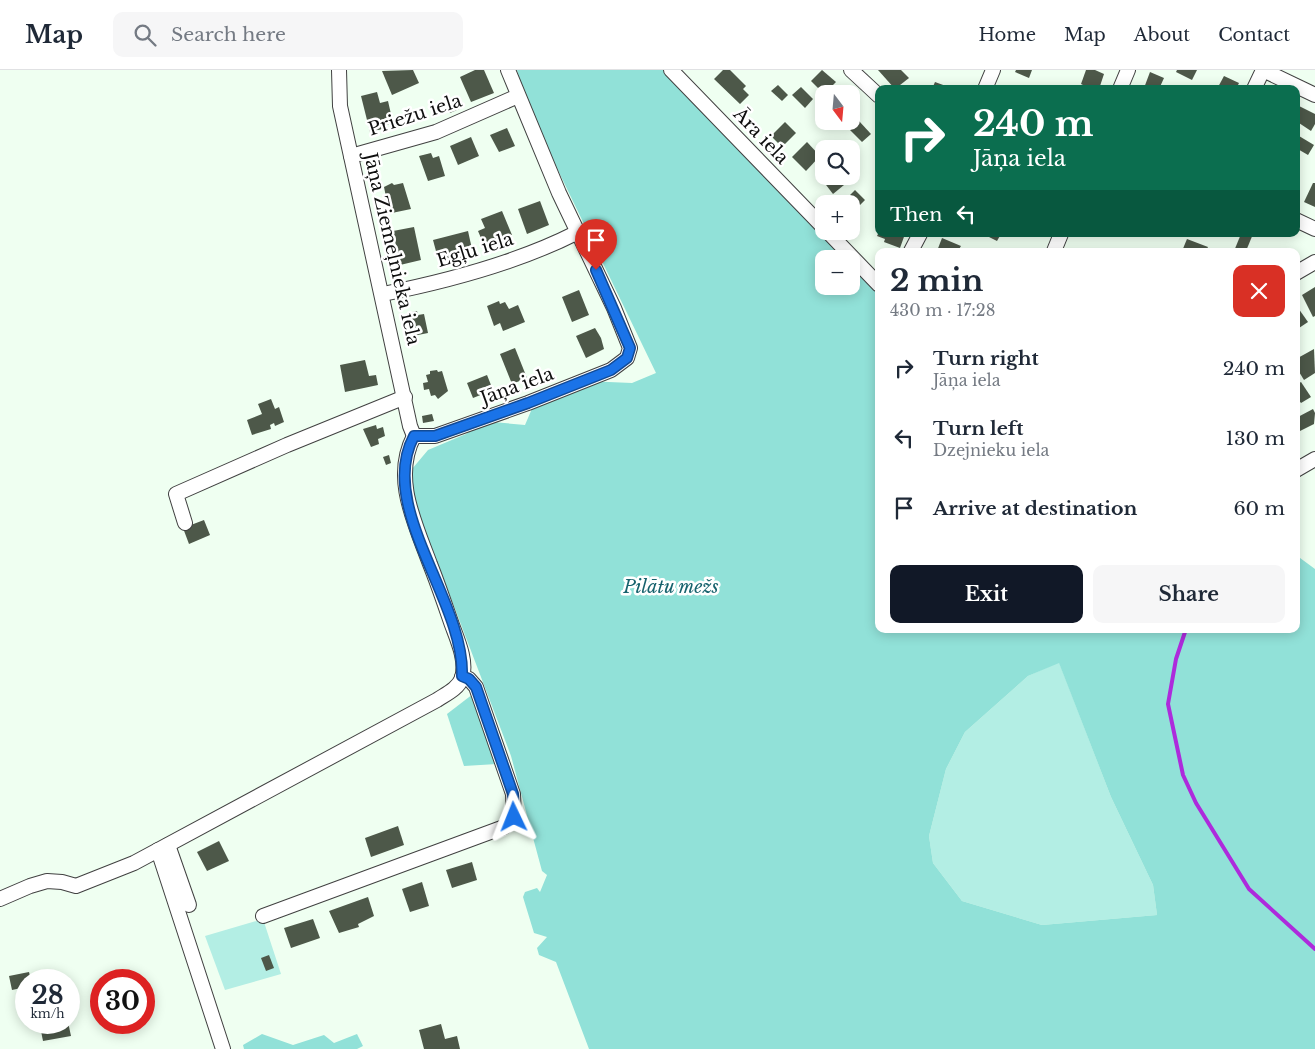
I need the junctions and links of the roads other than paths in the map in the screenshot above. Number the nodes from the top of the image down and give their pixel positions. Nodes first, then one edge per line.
1 (341, 70) edge
2 (508, 70) edge
3 (671, 70) edge
4 (851, 70) edge
5 (993, 70) edge
6 (1128, 70) edge
7 (1263, 70) edge
8 (987, 85) edge
9 (1122, 85) edge
10 (1256, 85) edge
11 (1294, 85) edge
12 (1300, 88) edge
13 (875, 92) edge
14 (1315, 95) edge
15 (518, 96) junction
16 (351, 156) junction
17 (815, 219) edge
18 (1300, 222) edge
19 (1315, 229) edge
20 (576, 232) junction
21 (836, 240) edge
22 (1315, 262) edge
23 (1300, 271) edge
24 (875, 281) edge
25 (383, 294) junction
26 (405, 397) junction
27 (414, 436) junction
28 (1315, 459) edge
29 (1300, 468) edge
30 (185, 523) dead end
31 (462, 676) junction
32 (163, 848) junction
33 (0, 899) edge
34 (189, 905) dead end
35 (263, 916) dead end
36 (223, 1049) edge

1 - 16 street, Jāņa Ziemeļnieka iela
2 - 15 street
3 - 17 street, Āra iela
4 - 13 street
5 - 8 street
6 - 9 street
7 - 10 street
7 - 11 street
12 - 14 street
15 - 16 street, Priežu iela
15 - 20 street
16 - 25 street, Jāņa Ziemeļnieka iela
18 - 19 street
20 - 25 street, Egļu iela
20 - 27 street, Jāņa iela
21 - 24 street
22 - 23 street
25 - 26 street, Jāņa Ziemeļnieka iela
26 - 27 street, Jāņa Ziemeļnieka iela
26 - 30 street
27 - 31 street
28 - 29 street
31 - 32 street
31 - 35 street
32 - 33 street
32 - 34 street
32 - 36 street

